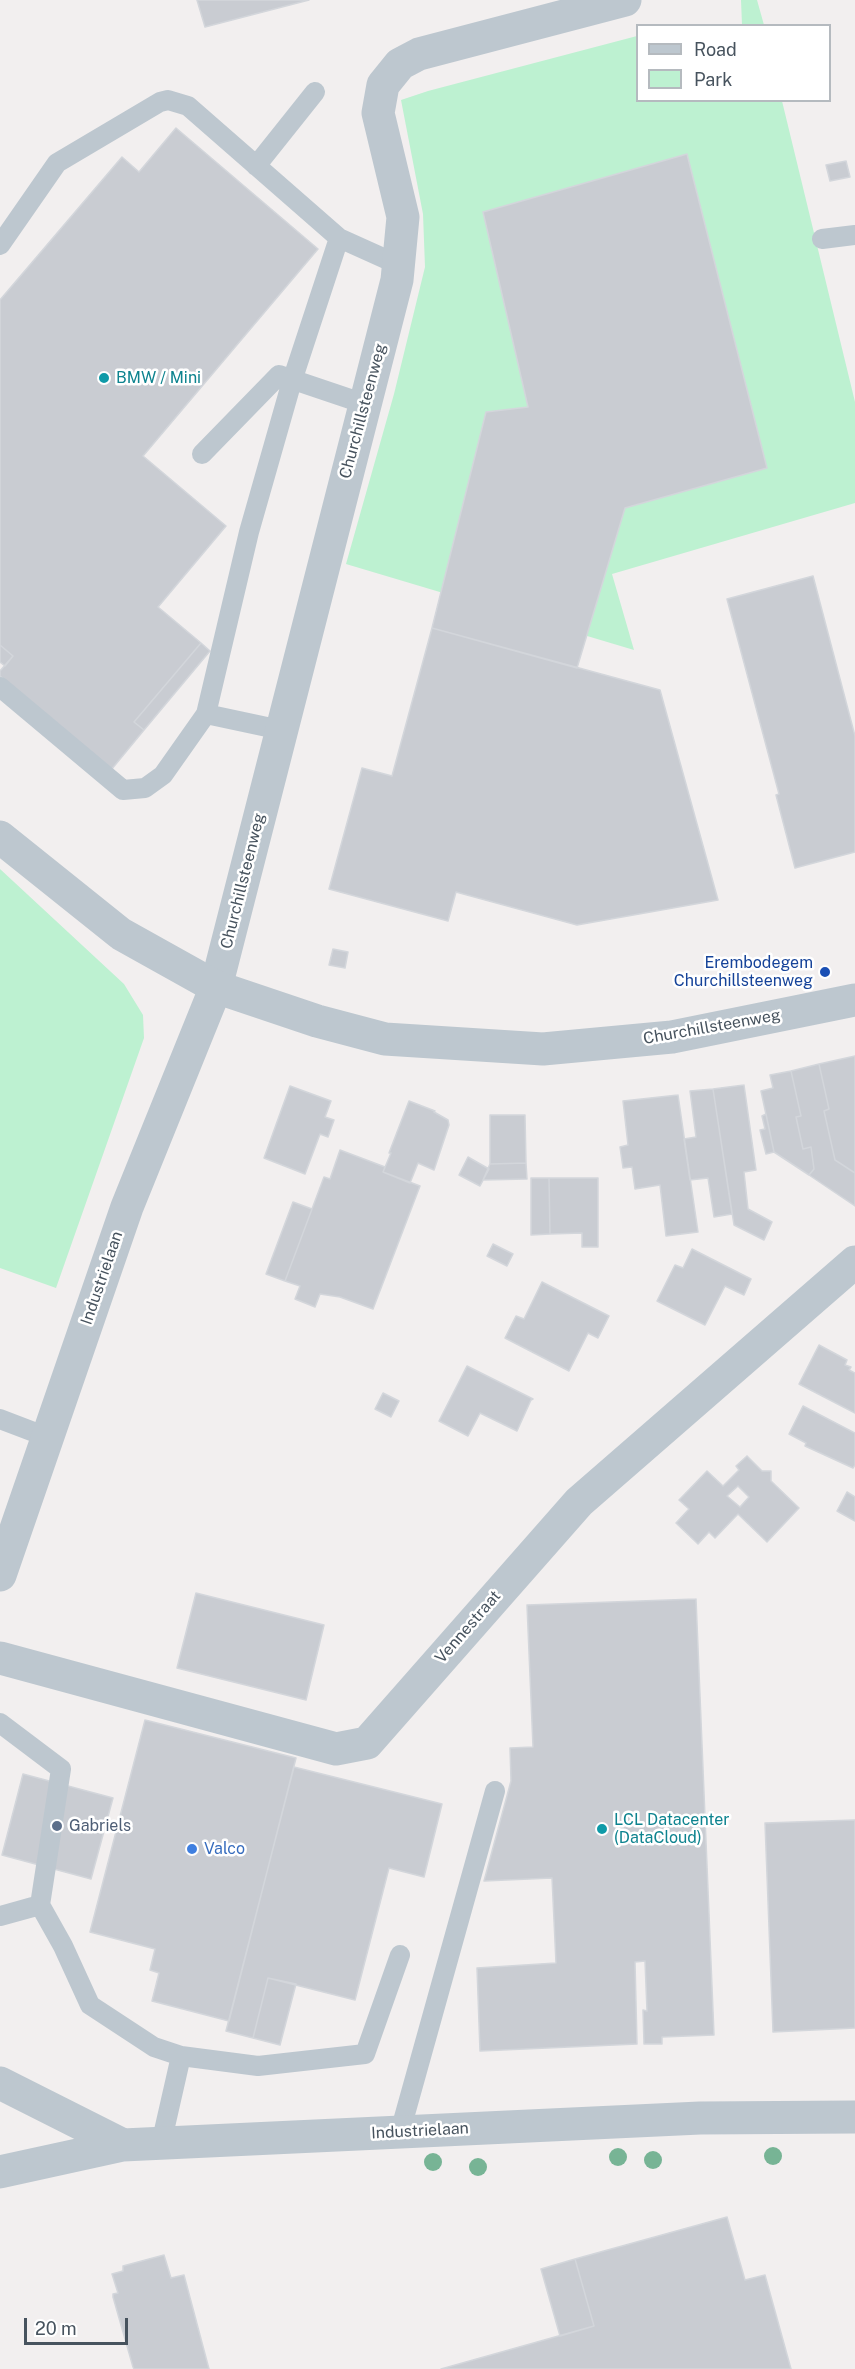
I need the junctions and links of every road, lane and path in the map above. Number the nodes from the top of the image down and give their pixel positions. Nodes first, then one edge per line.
1 (625, 0) edge
2 (315, 92) dead end
3 (256, 166) junction
4 (855, 235) edge
5 (339, 238) junction
6 (822, 239) dead end
7 (0, 245) edge
8 (399, 265) junction
9 (292, 381) junction
10 (365, 404) junction
11 (202, 454) dead end
12 (0, 687) edge
13 (206, 714) junction
14 (281, 730) junction
15 (0, 837) edge
16 (216, 987) junction
17 (855, 1000) edge
18 (855, 1262) edge
19 (0, 1419) edge
20 (47, 1437) junction
21 (0, 1575) edge
22 (0, 1658) edge
23 (0, 1723) edge
24 (495, 1791) dead end
25 (40, 1905) junction
26 (0, 1916) edge
27 (400, 1955) dead end
28 (181, 2056) junction
29 (0, 2083) edge
30 (855, 2117) edge
31 (399, 2132) junction
32 (161, 2144) junction
33 (123, 2145) junction
34 (0, 2172) edge

1 - 8 street, Churchillsteenweg
2 - 3 lane
3 - 5 lane
3 - 7 lane
4 - 6 lane
5 - 8 lane
5 - 9 lane
8 - 10 street, Churchillsteenweg
9 - 10 lane
9 - 11 lane
9 - 13 lane
10 - 14 street, Churchillsteenweg
12 - 13 lane
13 - 14 lane
14 - 16 street, Churchillsteenweg
15 - 16 street, Churchillsteenweg
16 - 17 street, Churchillsteenweg
16 - 20 street, Industrielaan
18 - 22 street, Vennestraat
19 - 20 lane
20 - 21 street, Industrielaan
23 - 25 lane
24 - 31 lane
25 - 26 lane
25 - 28 lane
27 - 28 lane
28 - 32 lane
29 - 33 street, Industrielaan
30 - 31 street, Industrielaan
31 - 32 street, Industrielaan
32 - 33 street, Industrielaan
33 - 34 street

